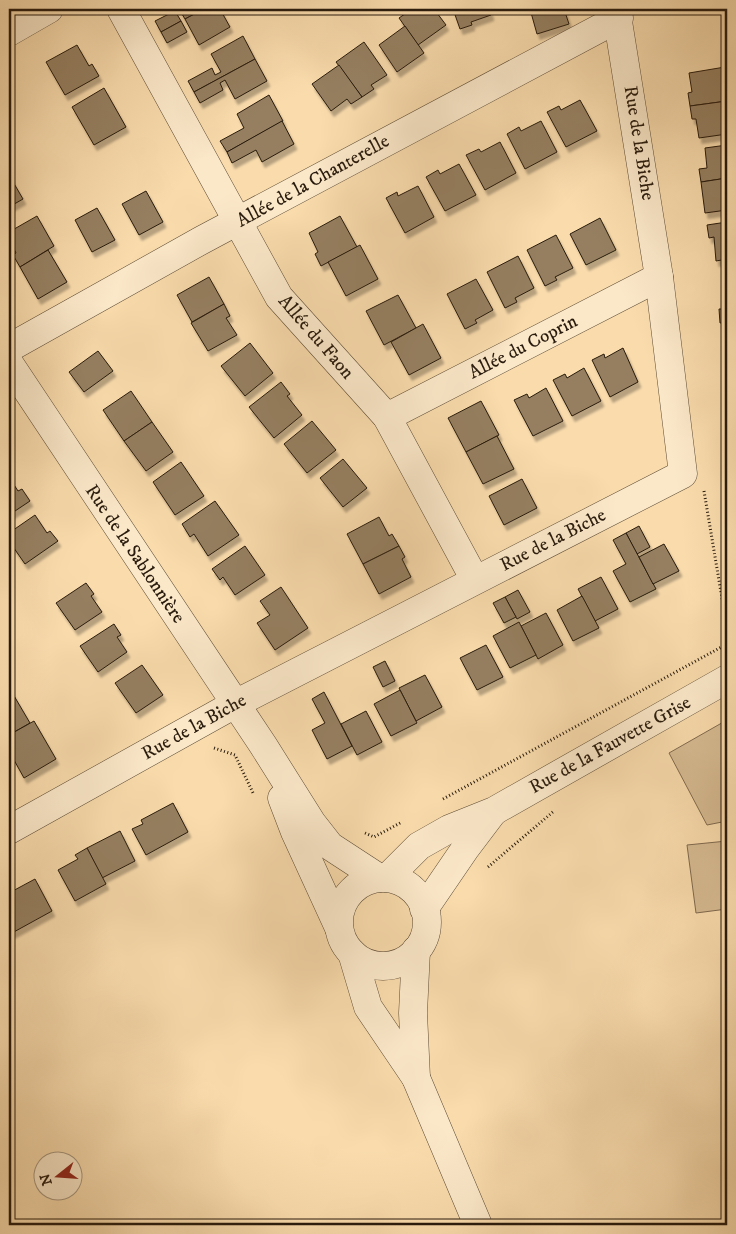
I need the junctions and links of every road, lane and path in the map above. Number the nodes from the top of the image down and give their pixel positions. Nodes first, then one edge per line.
1 (49, 9) edge
2 (121, 9) edge
3 (618, 13) edge
4 (9, 32) edge
5 (239, 222) junction
6 (659, 277) junction
7 (9, 348) edge
8 (9, 363) edge
9 (388, 417) junction
10 (684, 474) junction
11 (475, 580) junction
12 (725, 604) edge
13 (727, 628) edge
14 (727, 644) edge
15 (727, 679) edge
16 (235, 704) junction
17 (199, 724) junction
18 (263, 745) junction
19 (727, 787) edge
20 (255, 797) dead end
21 (437, 802) dead end
22 (494, 811) junction
23 (406, 820) dead end
24 (9, 830) edge
25 (359, 832) dead end
26 (727, 834) edge
27 (383, 878) junction
28 (424, 908) junction
29 (339, 928) junction
30 (416, 950) junction
31 (352, 953) junction
32 (416, 1078) junction
33 (478, 1225) edge

1 - 4 street
2 - 5 street, Allée du Faon
3 - 5 street, Allée de la Chanterelle
3 - 6 street, Rue de la Biche
5 - 7 street, Allée de la Chanterelle
5 - 9 street, Allée du Faon
6 - 9 street, Allée du Coprin
6 - 10 street, Rue de la Biche
8 - 16 street, Rue de la Sablonnière
9 - 11 street, Allée du Faon
10 - 11 street, Rue de la Biche
10 - 12 path
11 - 16 street, Rue de la Biche
12 - 13 path
14 - 21 path
15 - 22 street, Rue de la Fauvette Grise
16 - 17 street, Rue de la Biche
16 - 18 street, Rue de la Sablonnière
17 - 20 path
17 - 24 street, Rue de la Biche
18 - 27 street
18 - 29 street
19 - 26 path
22 - 27 street, Rue de la Fauvette Grise
22 - 28 street, Rue de la Fauvette Grise
23 - 25 path
27 - 28 street
27 - 29 street
28 - 30 street
29 - 31 street
30 - 31 street
30 - 32 street
31 - 32 street
32 - 33 street

